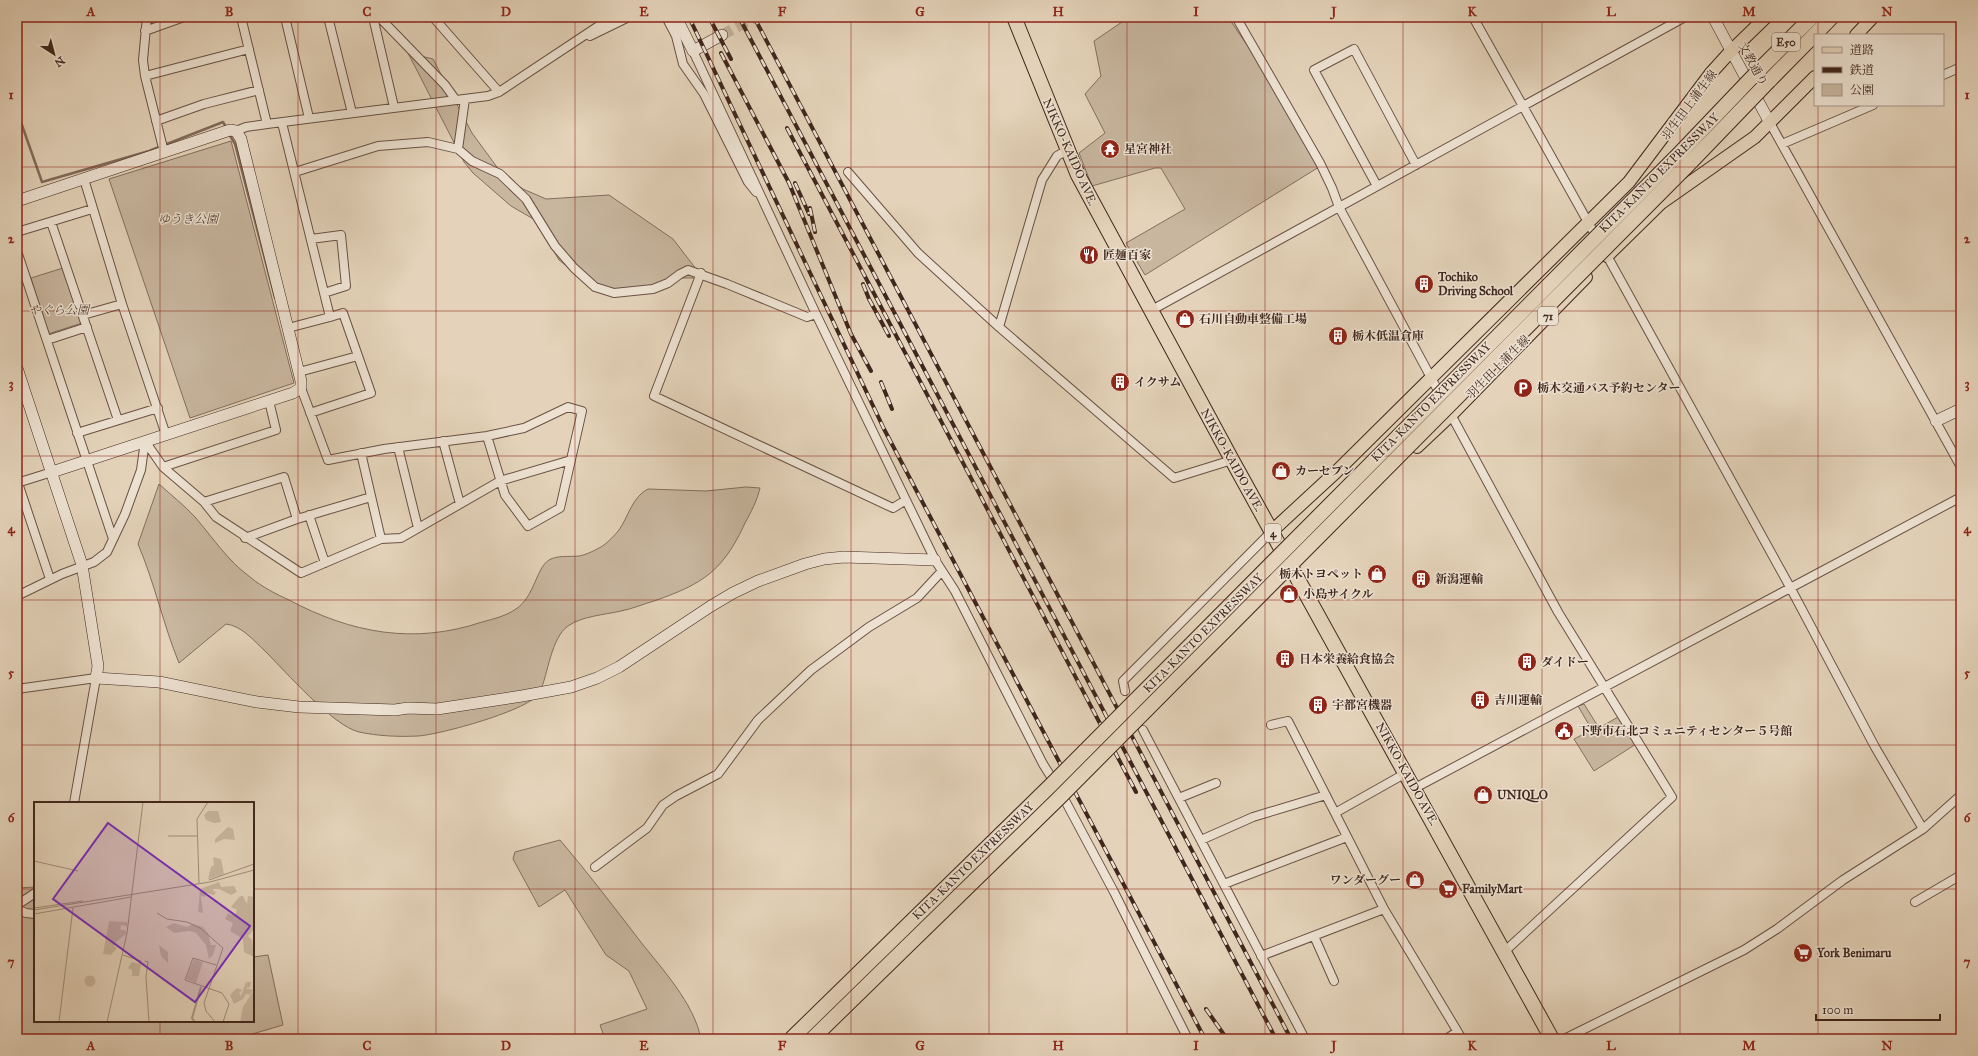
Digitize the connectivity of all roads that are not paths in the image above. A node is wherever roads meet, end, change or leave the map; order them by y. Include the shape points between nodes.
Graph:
1 (147, 17) edge
2 (184, 17) edge
3 (241, 17) edge
4 (284, 17) edge
5 (328, 17) edge
6 (373, 17) edge
7 (379, 17) edge
8 (433, 17) edge
9 (617, 17) edge
10 (629, 17) edge
11 (666, 17) edge
12 (676, 17) edge
13 (1014, 17) edge
14 (1236, 17) edge
15 (1473, 17) edge
16 (1685, 17) edge
17 (1713, 17) edge
18 (1766, 17) edge
19 (1812, 17) edge
20 (1832, 17) edge
21 (1873, 17) edge
22 (145, 31) junction
23 (1815, 34) edge
24 (1857, 34) edge
25 (722, 35) tunnel mouth
26 (1814, 35) edge
27 (581, 38) junction
28 (249, 49) junction
29 (693, 51) junction
30 (1731, 51) junction
31 (1961, 67) edge
32 (1944, 75) edge
33 (145, 76) junction
34 (1814, 78) edge
35 (259, 90) junction
36 (499, 92) junction
37 (455, 99) junction
38 (465, 99) junction
39 (1523, 106) junction
40 (1871, 106) edge
41 (394, 108) junction
42 (352, 113) junction
43 (310, 118) junction
44 (156, 121) junction
45 (282, 122) junction
46 (1770, 123) junction
47 (267, 124) junction
48 (236, 131) junction
49 (1782, 144) junction
50 (458, 149) junction
51 (1067, 150) junction
52 (164, 152) junction
53 (1416, 165) junction
54 (295, 172) junction
55 (848, 172) dead end
56 (84, 179) junction
57 (1377, 186) junction
58 (18, 199) edge
59 (764, 202) junction
60 (1338, 207) junction
61 (92, 209) junction
62 (51, 222) junction
63 (1588, 224) junction
64 (17, 232) edge
65 (311, 240) junction
66 (17, 251) edge
67 (1607, 256) junction
68 (700, 274) junction
69 (324, 293) junction
70 (122, 304) junction
71 (1150, 311) junction
72 (816, 314) junction
73 (83, 315) junction
74 (330, 317) junction
75 (87, 327) junction
76 (999, 327) junction
77 (288, 328) junction
78 (47, 340) junction
79 (358, 356) junction
80 (17, 368) edge
81 (299, 372) junction
82 (1430, 378) junction
83 (301, 388) junction
84 (269, 401) junction
85 (158, 408) junction
86 (1961, 409) edge
87 (310, 413) junction
88 (1451, 415) junction
89 (118, 420) junction
90 (1936, 421) junction
91 (77, 433) junction
92 (166, 434) junction
93 (487, 436) junction
94 (145, 441) junction
95 (443, 441) junction
96 (398, 447) junction
97 (361, 453) junction
98 (86, 460) junction
99 (571, 460) junction
100 (1232, 460) junction
101 (163, 467) junction
102 (1961, 467) edge
103 (52, 472) junction
104 (500, 481) junction
105 (17, 482) edge
106 (371, 497) junction
107 (1961, 497) edge
108 (906, 500) junction
109 (204, 502) junction
110 (460, 504) junction
111 (309, 515) junction
112 (298, 519) junction
113 (418, 528) junction
114 (1272, 531) junction
115 (245, 538) junction
116 (113, 539) junction
117 (381, 539) junction
118 (935, 560) junction
119 (325, 563) junction
120 (82, 565) junction
121 (1291, 566) junction
122 (942, 571) junction
123 (50, 579) junction
124 (1790, 587) junction
125 (17, 596) edge
126 (96, 678) junction
127 (1604, 687) junction
128 (17, 689) edge
129 (1125, 691) dead end
130 (1271, 725) dead end
131 (1143, 730) dead end
132 (1406, 772) junction
133 (1216, 783) dead end
134 (1414, 788) junction
135 (1326, 795) junction
136 (1961, 795) edge
137 (1179, 798) junction
138 (1063, 799) junction
139 (74, 802) edge
140 (1335, 813) junction
141 (1923, 829) junction
142 (1347, 836) junction
143 (1201, 840) junction
144 (595, 867) dead end
145 (1961, 875) edge
146 (1224, 884) junction
147 (34, 894) edge
148 (1915, 902) dead end
149 (17, 905) edge
150 (17, 909) edge
151 (1384, 910) junction
152 (34, 914) edge
153 (1314, 936) junction
154 (1504, 952) junction
155 (1261, 956) junction
156 (1334, 981) dead end
157 (1457, 1032) junction
158 (791, 1039) edge
159 (812, 1039) edge
160 (818, 1039) edge
161 (1188, 1039) edge
162 (1305, 1039) edge
163 (1446, 1039) edge
164 (1462, 1039) edge
165 (1552, 1039) edge
166 (1564, 1039) edge

1 - 22 street
2 - 22 street
3 - 28 street
4 - 43 street
5 - 42 street
6 - 41 street
7 - 37 street via 445,85
8 - 36 street
9 - 27 street
10 - 27 street via 592,36
11 - 59 street via 676,36 683,64 704,94 748,182
12 - 29 street
13 - 51 highway, NIKKO-KAIDO AVE. / 4
14 - 60 street via 1320,163
15 - 39 street
16 - 39 street
17 - 30 street, 文教通り
18 - 30 main road, 羽生田上蒲生線
19 - 158 highway, KITA-KANTO EXPRESSWAY / E50, bridge via 1073,763
20 - 23 highway, KITA-KANTO EXPRESSWAY / E50, bridge
21 - 24 main road
22 - 33 street
25 - 29 street
26 - 159 highway, KITA-KANTO EXPRESSWAY / E50, bridge via 1058,799
27 - 36 street
28 - 33 street
28 - 35 street
29 - 59 street
30 - 46 street, 文教通り
30 - 63 main road, 羽生田上蒲生線 via 1702,85 1641,167
31 - 32 street
33 - 44 street
34 - 46 main road, 羽生田上蒲生線 / 71
35 - 44 street via 204,104
35 - 47 street
36 - 38 street
37 - 38 street
37 - 41 street
38 - 50 street
39 - 53 street
39 - 63 street
40 - 49 street
41 - 42 street
42 - 43 street
43 - 45 street
44 - 52 street
45 - 47 street
45 - 54 street
46 - 49 street
46 - 67 main road, 羽生田上蒲生線 / 71 via 1743,147 1661,203
47 - 48 street
48 - 52 street via 230,130
48 - 77 street via 241,139
49 - 90 street
50 - 54 street via 428,142 378,146
50 - 68 street via 472,161 500,174 526,199 555,246 574,268 596,287 614,293 630,292 668,284 688,270
51 - 71 highway, NIKKO-KAIDO AVE. / 4
51 - 76 street via 1051,163 1042,180
52 - 56 street
53 - 57 street
53 - 57 street via 1354,49 1314,70
54 - 65 street
55 - 76 street via 918,253
56 - 58 street
56 - 61 street
57 - 60 street
59 - 72 street
60 - 71 street
60 - 82 street
61 - 62 street
61 - 70 street
62 - 64 street
62 - 73 street
63 - 67 street
63 - 82 main road, 羽生田上蒲生線
65 - 69 street
65 - 69 street via 341,236 346,286
66 - 78 street
67 - 88 main road, 羽生田上蒲生線 / 71
67 - 124 street
68 - 72 street via 807,317
68 - 108 street via 654,396 893,508
69 - 74 street
70 - 73 street
70 - 85 street
71 - 100 highway, NIKKO-KAIDO AVE. / 4
72 - 108 street
73 - 75 street
74 - 77 street
74 - 79 street via 343,313
75 - 78 street
75 - 89 street
76 - 100 street via 1174,478
77 - 81 street
78 - 91 street
79 - 81 street
79 - 87 street via 371,393
80 - 103 street
81 - 83 street
82 - 88 street
82 - 114 main road, 羽生田上蒲生線 via 1310,497
83 - 84 street
83 - 87 street
84 - 92 street
84 - 101 street via 276,430
85 - 89 street
85 - 92 street
86 - 90 street
87 - 97 street via 328,460
88 - 121 main road, 羽生田上蒲生線 / 71
88 - 127 street via 1558,612
89 - 91 street
90 - 102 street
91 - 98 street
92 - 94 street
93 - 95 street
93 - 99 street via 524,428 568,407 582,411
93 - 104 street
94 - 98 street
94 - 101 street
94 - 116 street via 141,470
95 - 96 street
95 - 110 street
96 - 97 street
96 - 113 street
97 - 106 street
98 - 103 street
98 - 116 street
99 - 104 street
99 - 104 street via 560,508 528,526 505,494
100 - 114 highway, NIKKO-KAIDO AVE. / 4
101 - 109 street
103 - 105 street
103 - 120 street
104 - 110 street
105 - 123 street
106 - 111 street
106 - 117 street
107 - 124 street
108 - 118 street
109 - 112 street via 284,477
109 - 115 street via 216,517
110 - 113 street
111 - 112 street
111 - 119 street
112 - 115 street
113 - 117 street via 401,538
114 - 121 highway, NIKKO-KAIDO AVE. / 4
114 - 129 street via 1123,681
115 - 119 street via 300,573
116 - 120 street via 107,552 94,562
117 - 119 street
118 - 122 street
118 - 126 street via 844,557 805,564 733,593 597,678 572,687 437,709 299,707 257,702 159,682
120 - 123 street
120 - 126 street via 98,666
121 - 132 highway, NIKKO-KAIDO AVE. / 4
122 - 138 street via 955,591
122 - 144 street via 917,598 869,627 811,670 758,720 718,774 676,796 663,806 648,828
123 - 125 street
124 - 127 street
124 - 141 street via 1875,747
126 - 128 street
126 - 139 street
127 - 134 street
127 - 154 street via 1672,797
130 - 135 street via 1288,721
131 - 137 street
132 - 134 highway, NIKKO-KAIDO AVE. / 4
132 - 140 street
133 - 137 street
134 - 154 highway, NIKKO-KAIDO AVE. / 4
135 - 140 street
135 - 143 street via 1253,817
136 - 141 street
137 - 143 street
138 - 160 street
138 - 161 street via 1114,892
140 - 142 street
141 - 166 street via 1843,880 1744,950
142 - 146 street
142 - 151 street
143 - 146 street
145 - 148 street
146 - 155 street
147 - 149 street
150 - 152 street
151 - 153 street
151 - 157 street
153 - 155 street
153 - 156 street
154 - 165 highway, NIKKO-KAIDO AVE. / 4
155 - 162 street
157 - 163 street
157 - 164 street

